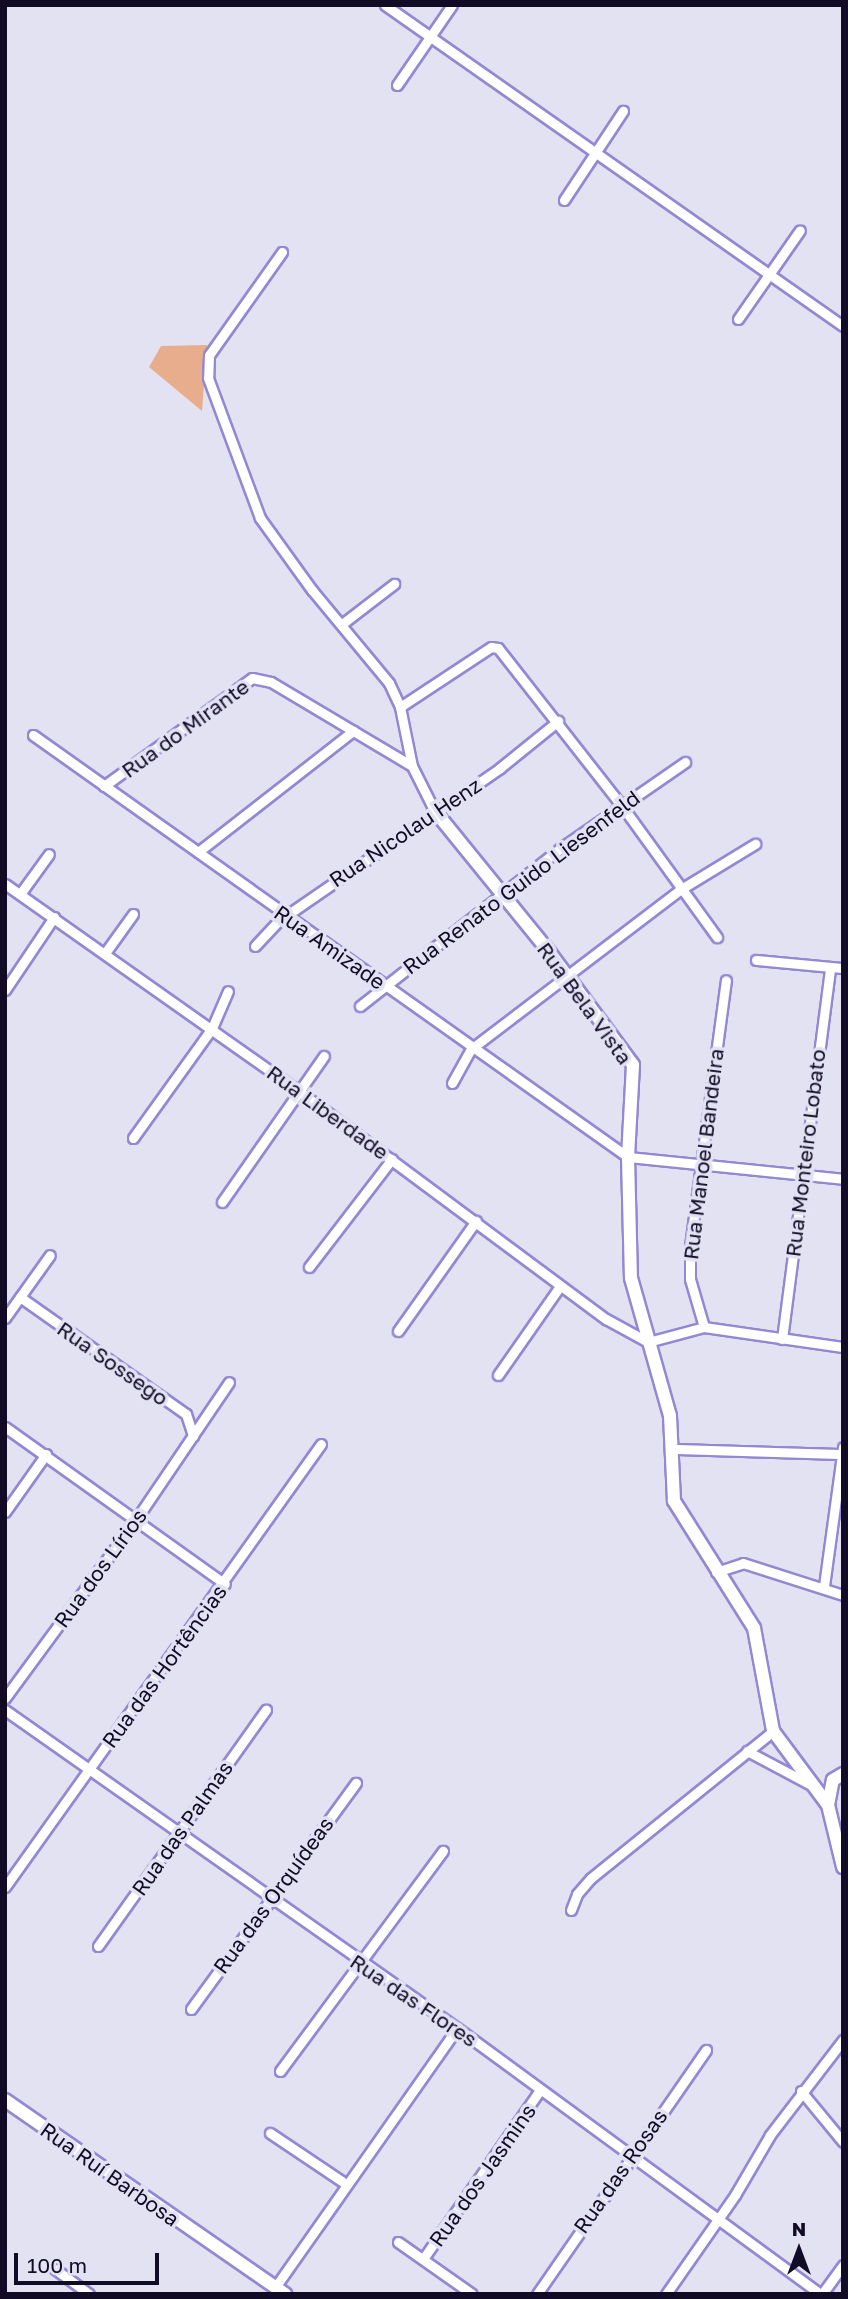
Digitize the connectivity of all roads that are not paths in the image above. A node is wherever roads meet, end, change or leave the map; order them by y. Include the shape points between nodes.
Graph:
1 (385, 5) edge
2 (452, 5) edge
3 (430, 37) junction
4 (397, 85) dead end
5 (623, 111) dead end
6 (596, 153) junction
7 (564, 200) dead end
8 (800, 230) dead end
9 (282, 252) dead end
10 (770, 275) junction
11 (738, 319) dead end
12 (843, 326) edge
13 (394, 584) dead end
14 (342, 624) junction
15 (400, 707) junction
16 (558, 722) junction
17 (353, 731) junction
18 (33, 735) dead end
19 (685, 762) dead end
20 (412, 766) junction
21 (104, 786) junction
22 (622, 806) junction
23 (434, 810) junction
24 (755, 844) dead end
25 (198, 852) junction
26 (49, 854) dead end
27 (5, 884) edge
28 (681, 889) junction
29 (20, 894) junction
30 (503, 894) junction
31 (133, 914) dead end
32 (285, 916) junction
33 (54, 917) junction
34 (718, 937) dead end
35 (256, 946) dead end
36 (105, 954) junction
37 (756, 960) dead end
38 (830, 967) junction
39 (843, 968) edge
40 (568, 977) junction
41 (726, 980) dead end
42 (382, 985) junction
43 (5, 990) edge
44 (229, 991) dead end
45 (360, 1006) dead end
46 (212, 1028) junction
47 (471, 1049) junction
48 (324, 1056) dead end
49 (452, 1083) dead end
50 (300, 1091) junction
51 (133, 1138) dead end
52 (628, 1157) junction
53 (392, 1159) junction
54 (698, 1164) junction
55 (802, 1174) junction
56 (843, 1179) edge
57 (222, 1202) dead end
58 (476, 1222) junction
59 (50, 1255) dead end
60 (309, 1268) dead end
61 (560, 1286) junction
62 (20, 1297) junction
63 (5, 1318) edge
64 (704, 1327) junction
65 (398, 1331) dead end
66 (782, 1339) junction
67 (648, 1342) junction
68 (843, 1347) edge
69 (498, 1375) dead end
70 (229, 1382) dead end
71 (5, 1427) edge
72 (193, 1436) junction
73 (321, 1444) dead end
74 (843, 1447) edge
75 (673, 1449) junction
76 (46, 1454) junction
77 (842, 1454) edge
78 (5, 1512) edge
79 (137, 1518) junction
80 (716, 1572) junction
81 (225, 1584) junction
82 (824, 1586) junction
83 (843, 1595) edge
84 (5, 1698) edge
85 (5, 1710) edge
86 (266, 1710) dead end
87 (773, 1731) junction
88 (747, 1751) junction
89 (88, 1770) junction
90 (843, 1774) edge
91 (356, 1783) dead end
92 (817, 1787) junction
93 (828, 1805) junction
94 (177, 1833) junction
95 (443, 1851) dead end
96 (843, 1867) edge
97 (5, 1887) edge
98 (268, 1898) junction
99 (571, 1910) dead end
100 (98, 1946) dead end
101 (360, 1964) junction
102 (191, 2008) dead end
103 (457, 2028) junction
104 (843, 2040) edge
105 (706, 2050) dead end
106 (280, 2071) dead end
107 (540, 2091) junction
108 (801, 2091) junction
109 (5, 2100) edge
110 (270, 2133) dead end
111 (843, 2142) edge
112 (630, 2155) junction
113 (346, 2184) junction
114 (717, 2221) junction
115 (398, 2242) dead end
116 (423, 2259) junction
117 (843, 2265) edge
118 (55, 2269) dead end
119 (280, 2290) edge
120 (89, 2294) edge
121 (472, 2294) edge
122 (537, 2294) edge
123 (666, 2294) edge
124 (821, 2294) edge

1 - 3 street
2 - 3 street
3 - 4 street
3 - 6 street
5 - 6 street
6 - 7 street
6 - 10 street
8 - 10 street
9 - 14 street, Rua Bela Vista via 209,355 208,378 260,518
10 - 11 street
10 - 12 street
13 - 14 street
14 - 15 street, Rua Bela Vista via 389,683
15 - 16 street via 491,647 504,653
15 - 20 street, Rua Bela Vista
16 - 22 street
16 - 23 street, Rua Nicolau Henz via 500,768
17 - 20 street, Rua do Mirante
17 - 21 street, Rua do Mirante via 271,682 252,678
17 - 25 street
18 - 21 street, Rua Amizade
19 - 22 street, Rua Renato Guido Liesenfeld
20 - 23 street, Rua Bela Vista
21 - 25 street, Rua Amizade
22 - 28 street
22 - 30 street, Rua Renato Guido Liesenfeld
23 - 30 street, Rua Bela Vista
23 - 32 street, Rua Nicolau Henz
24 - 28 street
25 - 32 street, Rua Amizade
26 - 29 street
27 - 29 street, Rua Liberdade
28 - 34 street
28 - 40 street
29 - 33 street, Rua Liberdade
30 - 40 street, Rua Bela Vista
30 - 42 street, Rua Renato Guido Liesenfeld
31 - 36 street
32 - 35 street, Rua Nicolau Henz
32 - 42 street, Rua Amizade
33 - 36 street, Rua Liberdade
33 - 43 street
36 - 46 street, Rua Liberdade
37 - 38 street
38 - 39 street
38 - 55 street, Rua Monteiro Lobato
40 - 47 street
40 - 52 street, Rua Bela Vista via 633,1065
41 - 54 street, Rua Manoel Bandeira
42 - 45 street, Rua Renato Guido Liesenfeld
42 - 47 street, Rua Amizade
44 - 46 street
46 - 50 street, Rua Liberdade
46 - 51 street
47 - 49 street
47 - 52 street, Rua Amizade
48 - 50 street
50 - 53 street, Rua Liberdade
50 - 57 street
52 - 54 street
52 - 67 street, Rua Bela Vista via 631,1278
53 - 58 street, Rua Liberdade
53 - 60 street
54 - 55 street
54 - 64 street, Rua Manoel Bandeira via 690,1271
55 - 56 street
55 - 66 street, Rua Monteiro Lobato
58 - 61 street, Rua Liberdade
58 - 65 street
59 - 62 street
61 - 67 street, Rua Liberdade
61 - 69 street
62 - 63 street
62 - 72 street, Rua Sossego via 187,1414
64 - 66 street
64 - 67 street
66 - 68 street
67 - 75 street, Rua Bela Vista via 670,1416
70 - 72 street, Rua dos Lírios
71 - 76 street
72 - 79 street, Rua dos Lírios
73 - 81 street, Rua das Hortências
74 - 77 street
75 - 77 street
75 - 80 street, Rua Bela Vista via 674,1501
76 - 78 street
76 - 79 street
77 - 82 street
79 - 81 street
79 - 84 street, Rua dos Lírios
80 - 82 street via 743,1563
80 - 87 street, Rua Bela Vista via 754,1628
81 - 89 street, Rua das Hortências
82 - 83 street
85 - 89 street, Rua das Flores
86 - 94 street, Rua das Palmas
87 - 88 street
87 - 92 street, Rua Bela Vista
88 - 92 street
88 - 99 street via 591,1878
89 - 94 street, Rua das Flores
89 - 97 street, Rua das Hortências
90 - 93 street via 833,1780
91 - 98 street, Rua das Orquídeas
92 - 93 street, Rua Bela Vista
93 - 96 street, Rua Bela Vista
94 - 98 street, Rua das Flores
94 - 100 street, Rua das Palmas
95 - 101 street
98 - 101 street, Rua das Flores
98 - 102 street, Rua das Orquídeas
101 - 103 street, Rua das Flores
101 - 106 street
103 - 107 street, Rua das Flores
103 - 113 street
104 - 108 street
105 - 112 street, Rua das Rosas
107 - 112 street, Rua das Flores
107 - 116 street, Rua dos Jasmins
108 - 111 street
108 - 114 street
109 - 119 street, Rua Ruí Barbosa
110 - 113 street
112 - 114 street, Rua das Flores
112 - 122 street, Rua das Rosas
113 - 119 street
114 - 123 street
114 - 124 street, Rua das Flores
115 - 116 street
116 - 121 street
117 - 124 street
118 - 120 street

